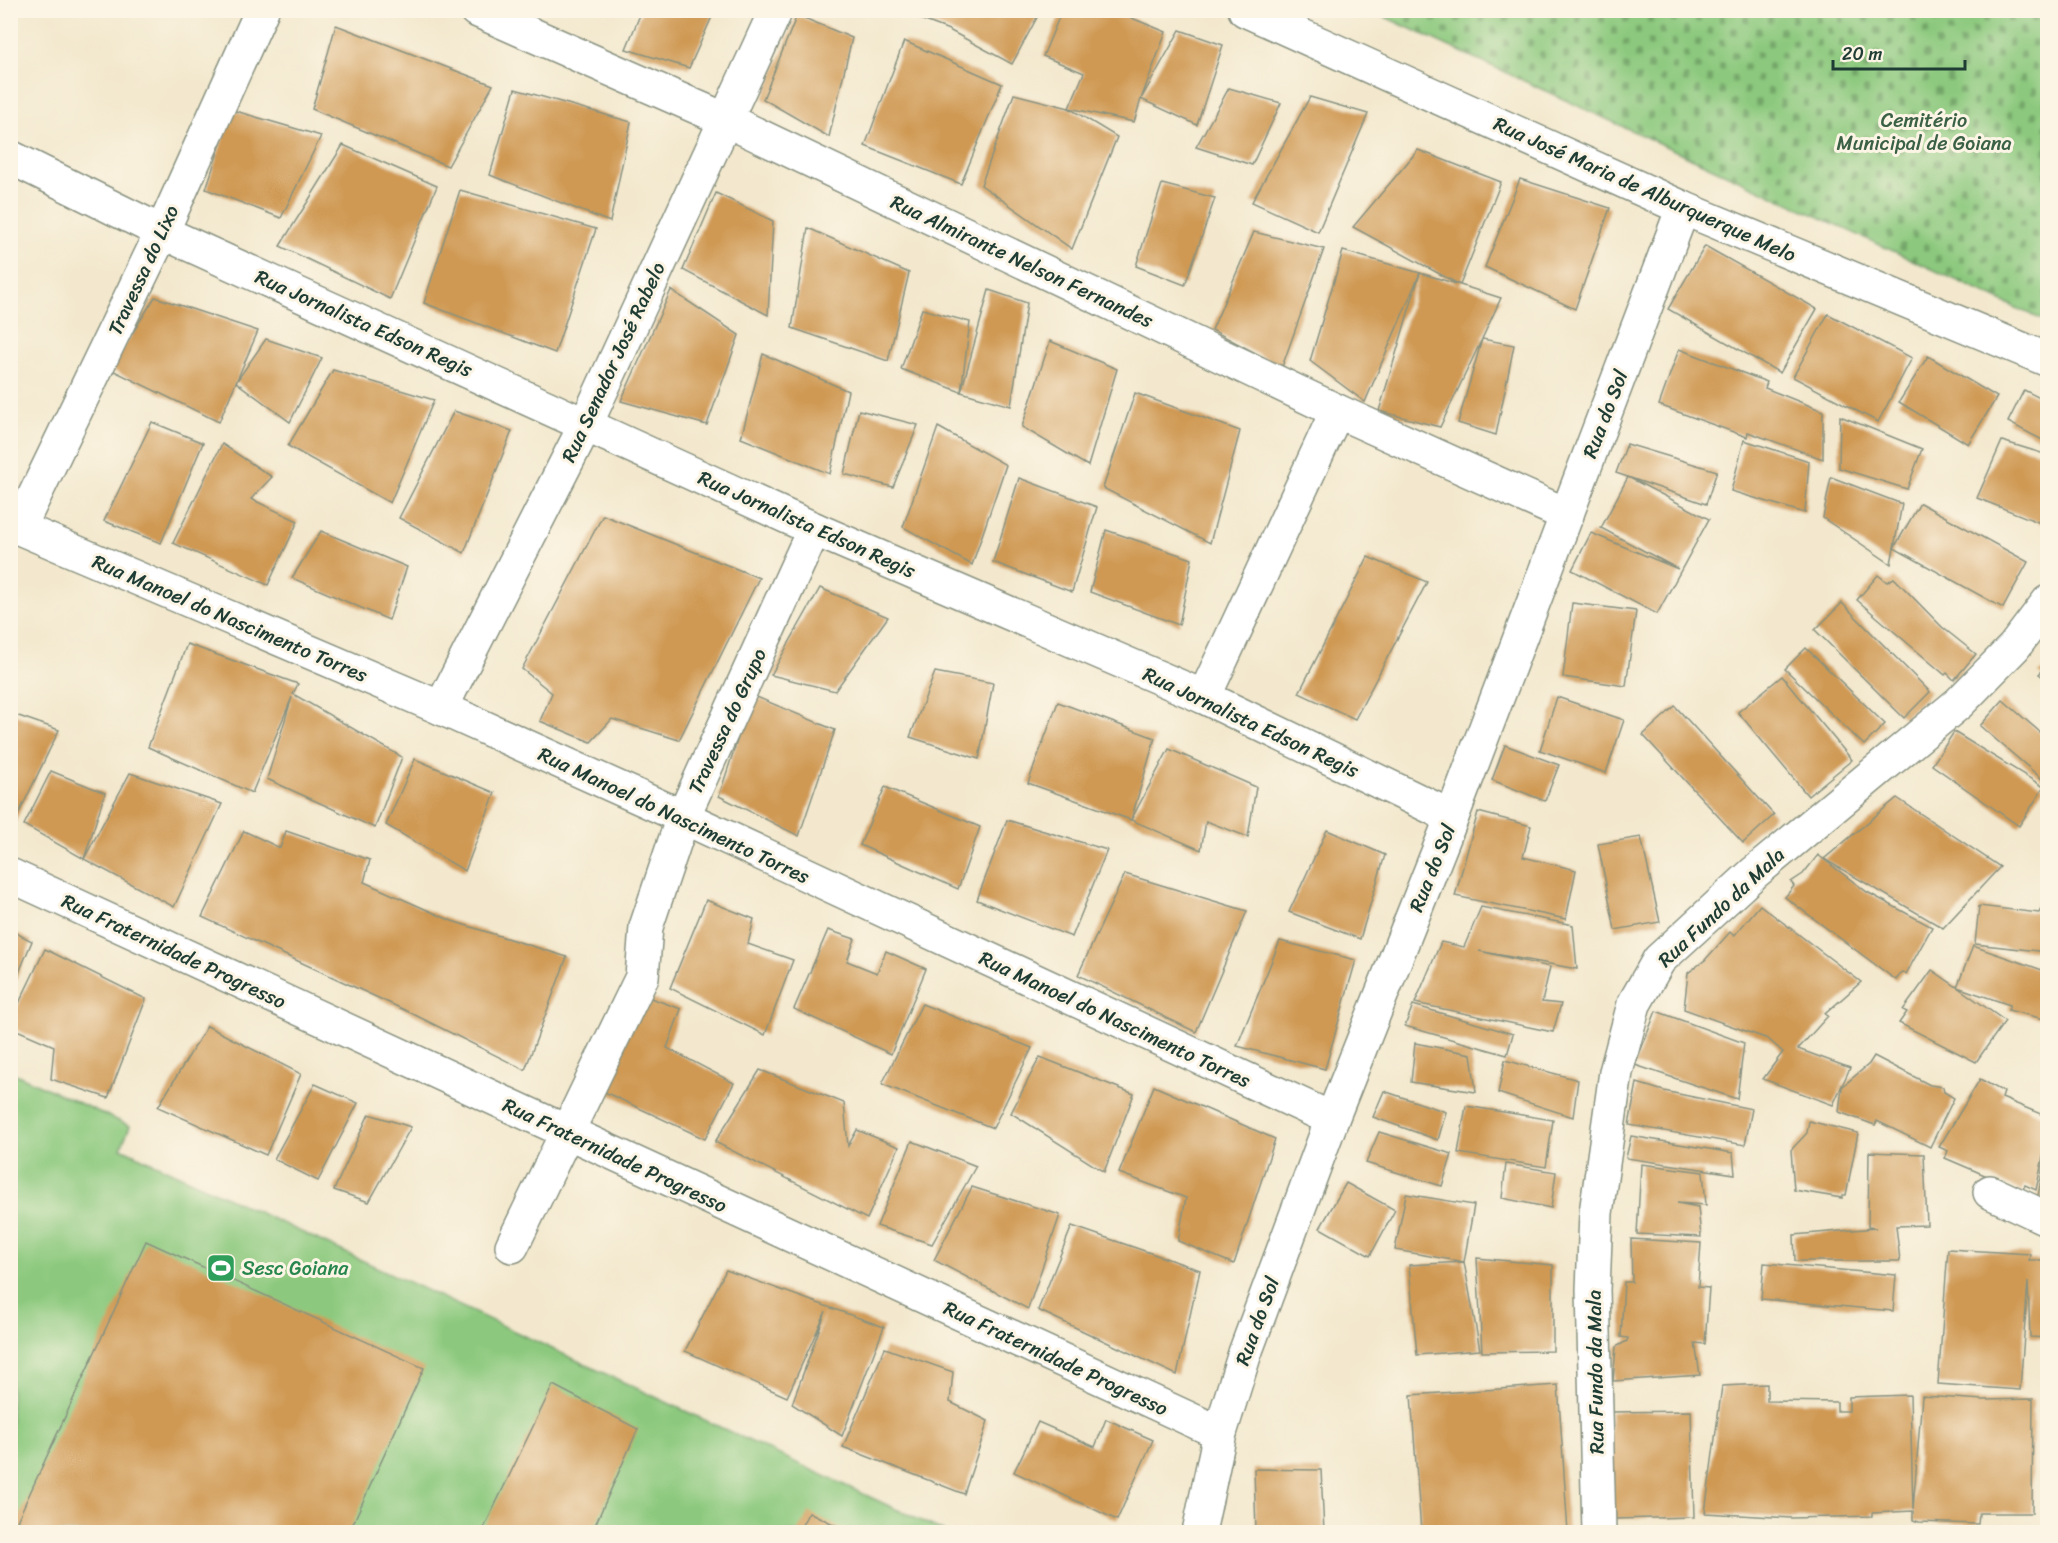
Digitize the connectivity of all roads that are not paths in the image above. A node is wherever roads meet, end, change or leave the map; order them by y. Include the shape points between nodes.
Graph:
1 (262, 10) edge
2 (476, 10) edge
3 (776, 10) edge
4 (1245, 10) edge
5 (724, 119) junction
6 (10, 157) edge
7 (1683, 208) junction
8 (162, 232) junction
9 (2048, 360) edge
10 (1337, 411) junction
11 (586, 424) junction
12 (1567, 515) junction
13 (15, 526) edge
14 (814, 529) junction
15 (2048, 602) edge
16 (1204, 696) junction
17 (441, 708) junction
18 (683, 818) junction
19 (1452, 818) junction
20 (10, 875) edge
21 (1332, 1119) junction
22 (566, 1134) junction
23 (1990, 1192) dead end
24 (2048, 1219) edge
25 (512, 1246) dead end
26 (1220, 1433) junction
27 (1199, 1533) edge
28 (1599, 1533) edge

1 - 8 street, Travessa do Lixo
2 - 5 street, Rua Almirante Nelson Fernandes
3 - 5 street, Rua Senador José Rabelo
4 - 7 street, Rua José Maria de Alburquerque Melo
5 - 10 street, Rua Almirante Nelson Fernandes
5 - 11 street, Rua Senador José Rabelo
6 - 8 street, Rua Jornalista Edson Regis
7 - 9 street, Rua José Maria de Alburquerque Melo
7 - 12 street, Rua do Sol
8 - 11 street, Rua Jornalista Edson Regis
8 - 13 street, Travessa do Lixo
10 - 12 street, Rua Almirante Nelson Fernandes
10 - 16 street
11 - 14 street, Rua Jornalista Edson Regis
11 - 17 street, Rua Senador José Rabelo
12 - 19 street, Rua do Sol
13 - 17 street, Rua Manoel do Nascimento Torres
14 - 16 street, Rua Jornalista Edson Regis
14 - 18 street, Travessa do Grupo
15 - 28 street, Rua Fundo da Mala via 2014,647 1959,703 1754,873 1659,960 1634,1004 1616,1072 1596,1213 1593,1290
16 - 19 street, Rua Jornalista Edson Regis
17 - 18 street, Rua Manoel do Nascimento Torres
18 - 21 street, Rua Manoel do Nascimento Torres
18 - 22 street, Travessa do Grupo via 646,927 642,977
19 - 21 street, Rua do Sol
20 - 22 street, Rua Fraternidade Progresso
21 - 26 street, Rua do Sol via 1245,1353
22 - 25 street, Travessa do Grupo
22 - 26 street, Rua Fraternidade Progresso
23 - 24 street
26 - 27 street, Rua do Sol

